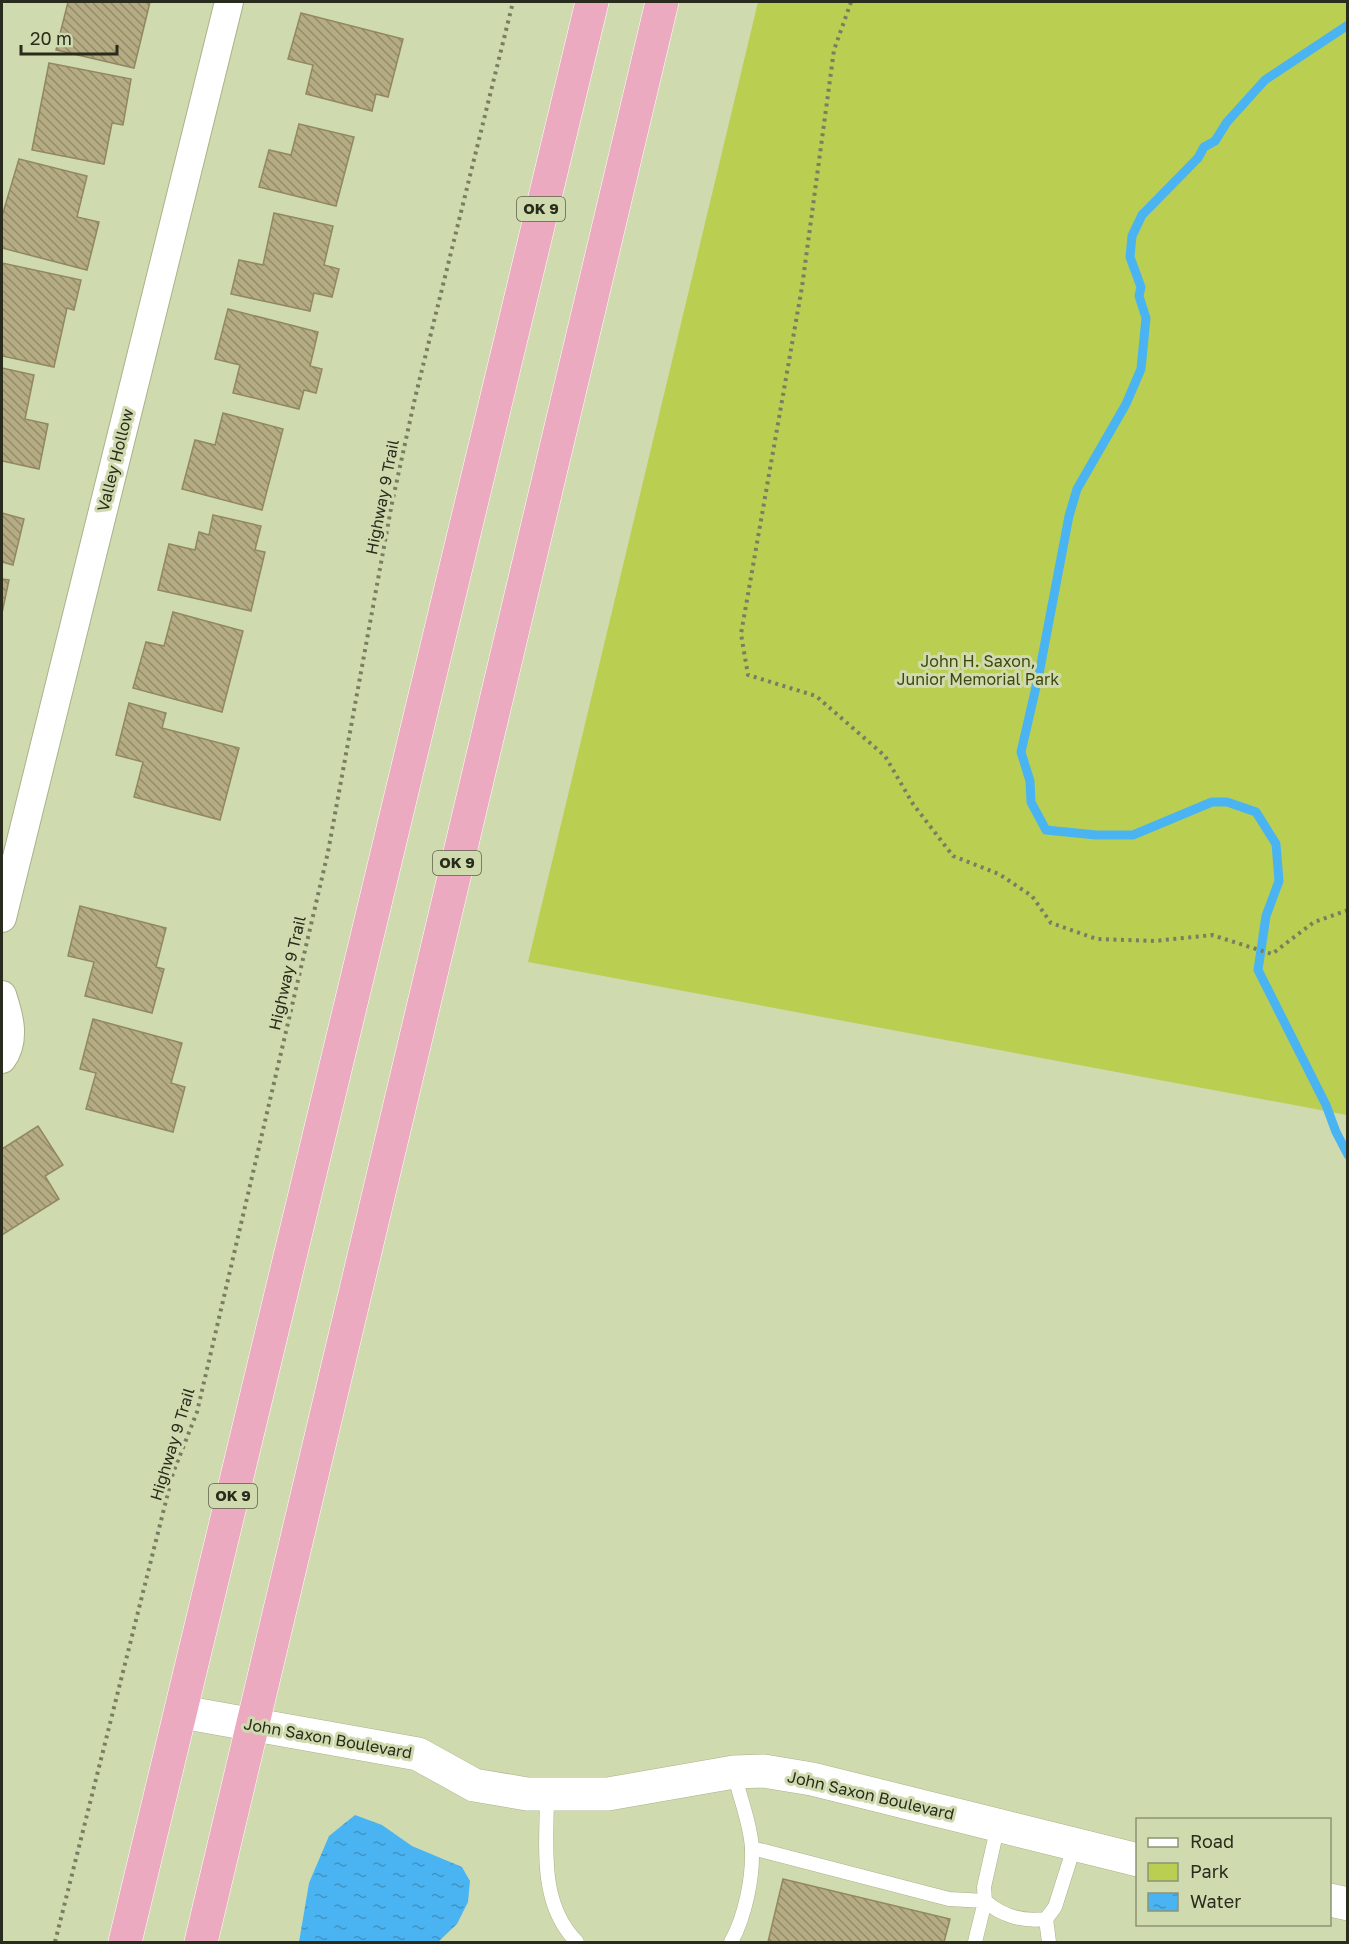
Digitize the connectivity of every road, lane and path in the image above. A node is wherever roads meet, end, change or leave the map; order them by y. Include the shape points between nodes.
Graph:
1 (229, 2) edge
2 (513, 2) edge
3 (592, 2) edge
4 (662, 2) edge
5 (851, 2) edge
6 (1347, 910) edge
7 (2, 918) edge
8 (2, 995) edge
9 (2, 1059) edge
10 (182, 1712) junction
11 (252, 1724) junction
12 (734, 1772) junction
13 (547, 1794) junction
14 (998, 1825) junction
15 (1075, 1844) junction
16 (752, 1848) junction
17 (1136, 1860) edge
18 (1331, 1900) edge
19 (986, 1901) junction
20 (1347, 1904) edge
21 (1046, 1919) junction
22 (55, 1942) edge
23 (126, 1942) edge
24 (201, 1942) edge
25 (577, 1942) edge
26 (730, 1942) edge
27 (975, 1942) edge
28 (1049, 1942) edge

1 - 7 street, Valley Hollow
2 - 22 path, Highway 9 Trail via 415,398 330,841 199,1402 173,1473
3 - 10 highway, OK 9
4 - 11 highway, OK 9
5 - 6 path via 834,50 802,287 741,634 748,675 816,696 885,756 913,804 953,856 999,874 1032,896 1051,923 1097,939 1155,941 1212,935 1272,954 1314,922
8 - 9 street via 10,1024 10,1042
10 - 11 street, John Saxon Boulevard
10 - 23 highway, OK 9
11 - 13 street, John Saxon Boulevard via 418,1754 474,1785
11 - 24 highway, OK 9
12 - 13 street, John Saxon Boulevard via 608,1794
12 - 14 street, John Saxon Boulevard via 764,1771 812,1779
12 - 16 lane
13 - 25 lane via 547,1882 562,1928
14 - 15 street, John Saxon Boulevard
14 - 19 lane via 984,1887
15 - 17 street, John Saxon Boulevard
15 - 21 lane via 1055,1907
16 - 19 lane via 949,1899
16 - 26 lane via 747,1892 738,1929
18 - 20 street
19 - 21 lane via 997,1912 1032,1921
19 - 27 lane
21 - 28 lane

